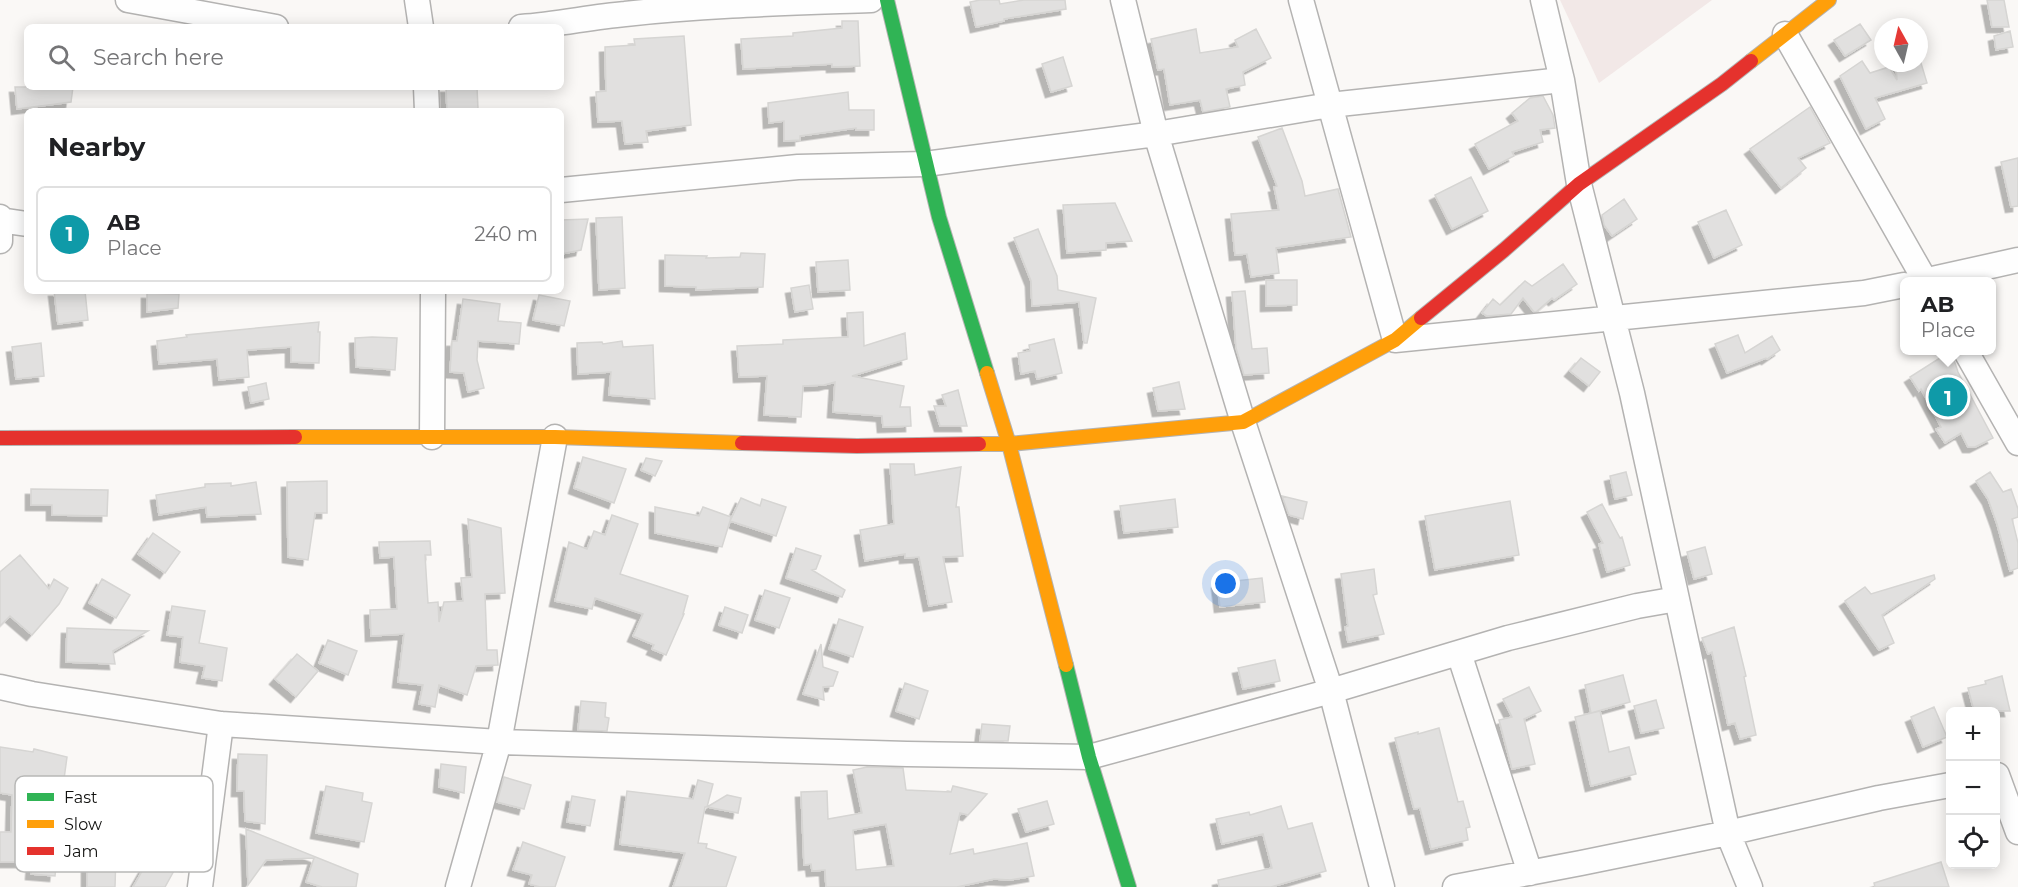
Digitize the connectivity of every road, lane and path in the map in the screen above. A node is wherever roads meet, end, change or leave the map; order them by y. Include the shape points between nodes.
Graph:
1 (128, 0) edge
2 (417, 0) edge
3 (871, 0) edge
4 (887, 0) edge
5 (1123, 0) edge
6 (1301, 0) edge
7 (1543, 0) edge
8 (1829, 0) edge
9 (260, 24) edge
10 (421, 24) edge
11 (558, 24) edge
12 (1785, 34) junction
13 (1562, 80) junction
14 (426, 90) edge
15 (1330, 105) junction
16 (427, 108) edge
17 (1156, 134) junction
18 (925, 164) junction
19 (1579, 184) junction
20 (564, 190) edge
21 (0, 219) edge
22 (24, 223) edge
23 (0, 242) edge
24 (2018, 260) edge
25 (1916, 277) edge
26 (1942, 277) edge
27 (1900, 286) edge
28 (433, 294) edge
29 (1613, 318) junction
30 (1395, 340) junction
31 (1967, 355) edge
32 (1243, 422) junction
33 (432, 437) junction
34 (555, 437) junction
35 (0, 438) edge
36 (2018, 443) edge
37 (1009, 444) junction
38 (1677, 598) junction
39 (1459, 653) junction
40 (0, 687) edge
41 (1331, 691) junction
42 (221, 724) junction
43 (499, 742) junction
44 (1089, 757) junction
45 (2004, 773) edge
46 (213, 786) edge
47 (1946, 786) edge
48 (2018, 789) edge
49 (2018, 832) edge
50 (1728, 833) junction
51 (202, 872) edge
52 (1530, 873) junction
53 (200, 887) edge
54 (458, 887) edge
55 (1129, 887) edge
56 (1382, 887) edge
57 (1455, 887) edge
58 (1750, 887) edge

1 - 9 street
2 - 10 street
3 - 11 street via 736,5
4 - 18 street
5 - 17 street
6 - 15 street
7 - 13 street
8 - 12 street
12 - 19 street via 1722,84
12 - 25 street
13 - 15 street
13 - 19 street
14 - 16 street
15 - 17 street
15 - 30 street
17 - 18 street
17 - 32 street
18 - 20 street via 798,166
18 - 37 street
19 - 29 street
19 - 30 street
21 - 22 street
21 - 23 street
24 - 26 street
27 - 29 street via 1864,293
28 - 33 street
29 - 30 street
29 - 38 street
30 - 32 street
31 - 36 street
32 - 37 street
32 - 41 street
33 - 34 street
33 - 35 street
34 - 37 street via 856,446
34 - 43 street
37 - 44 street
38 - 39 street
38 - 50 street
39 - 41 street
39 - 52 street
40 - 42 street
41 - 44 street
41 - 56 street
42 - 43 street
42 - 46 street
43 - 44 street
43 - 54 street
44 - 55 street
45 - 48 street
45 - 49 street
47 - 50 street
50 - 52 street
50 - 58 street
51 - 53 street
52 - 57 street

